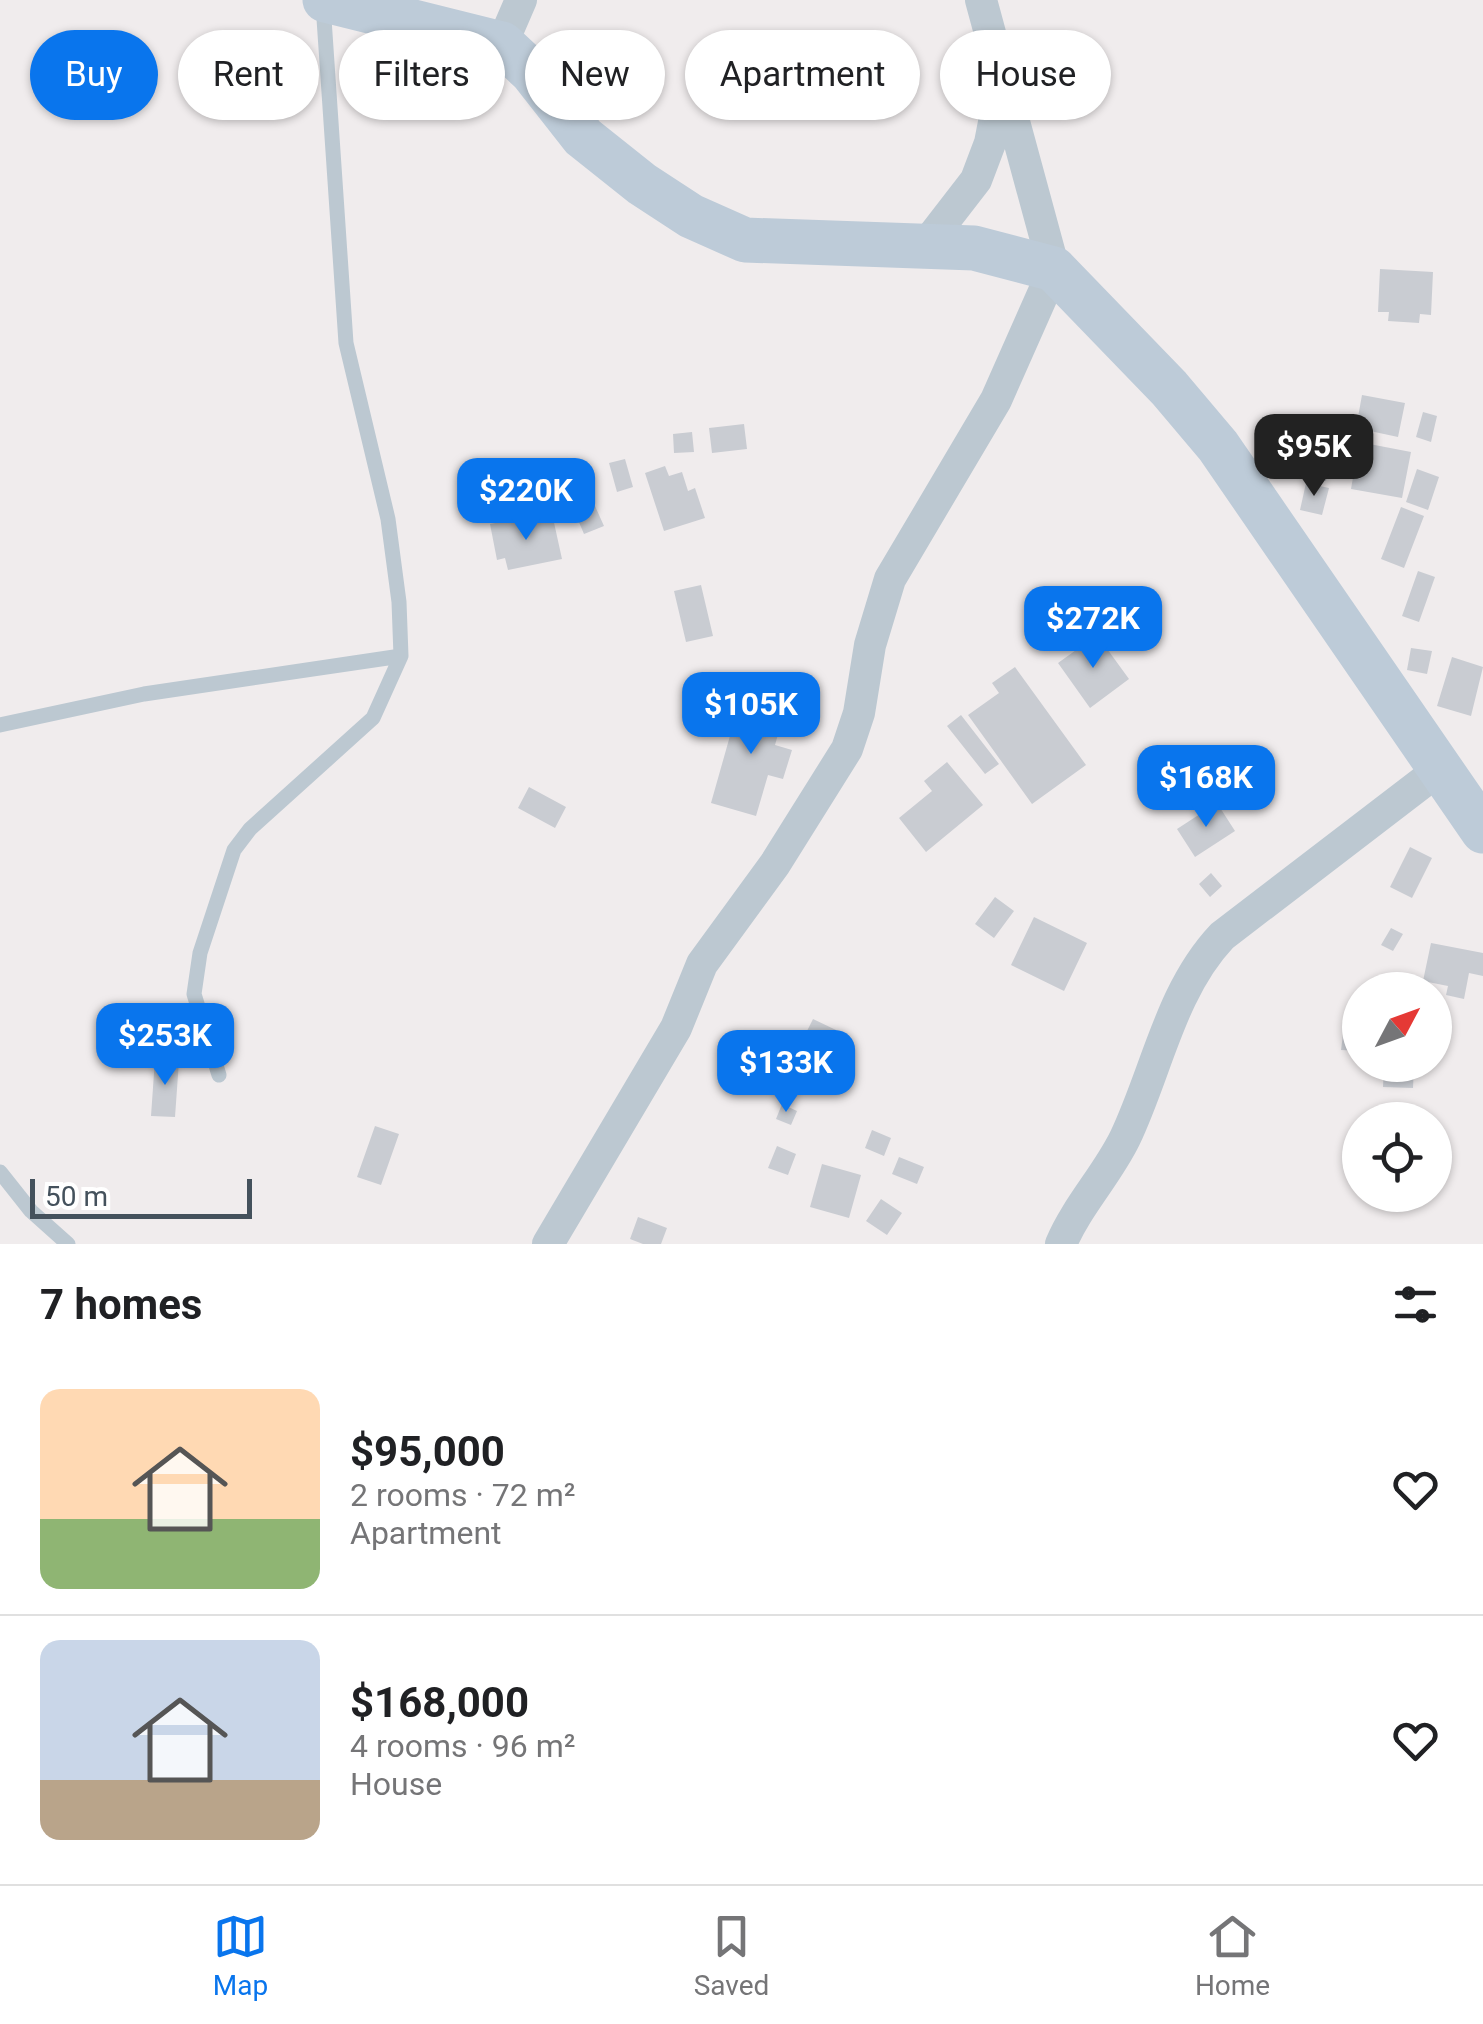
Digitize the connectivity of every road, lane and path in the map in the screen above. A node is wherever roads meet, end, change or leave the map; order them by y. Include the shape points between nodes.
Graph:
1 (324, 0) edge
2 (520, 0) edge
3 (981, 0) edge
4 (445, 30) edge
5 (989, 30) edge
6 (505, 37) edge
7 (505, 47) edge
8 (994, 120) edge
9 (1014, 120) edge
10 (926, 246) junction
11 (1054, 269) junction
12 (401, 656) junction
13 (0, 726) edge
14 (1440, 769) junction
15 (1483, 831) edge
16 (219, 1075) dead end
17 (0, 1172) edge
18 (68, 1244) edge
19 (548, 1244) edge
20 (1061, 1244) edge

1 - 4 street
1 - 12 lane via 346,343 388,519
2 - 6 street
3 - 5 street
7 - 10 street via 584,137 691,216 746,240
8 - 10 street via 976,180
9 - 11 street
10 - 11 street via 974,248
11 - 14 street via 1218,446
11 - 19 street via 996,400 890,579 847,749 702,964 676,1028
12 - 13 lane via 144,694
12 - 16 lane via 373,718 234,850 200,953 194,994
14 - 15 street
14 - 20 street via 1207,952 1189,979 1126,1136
17 - 18 lane

